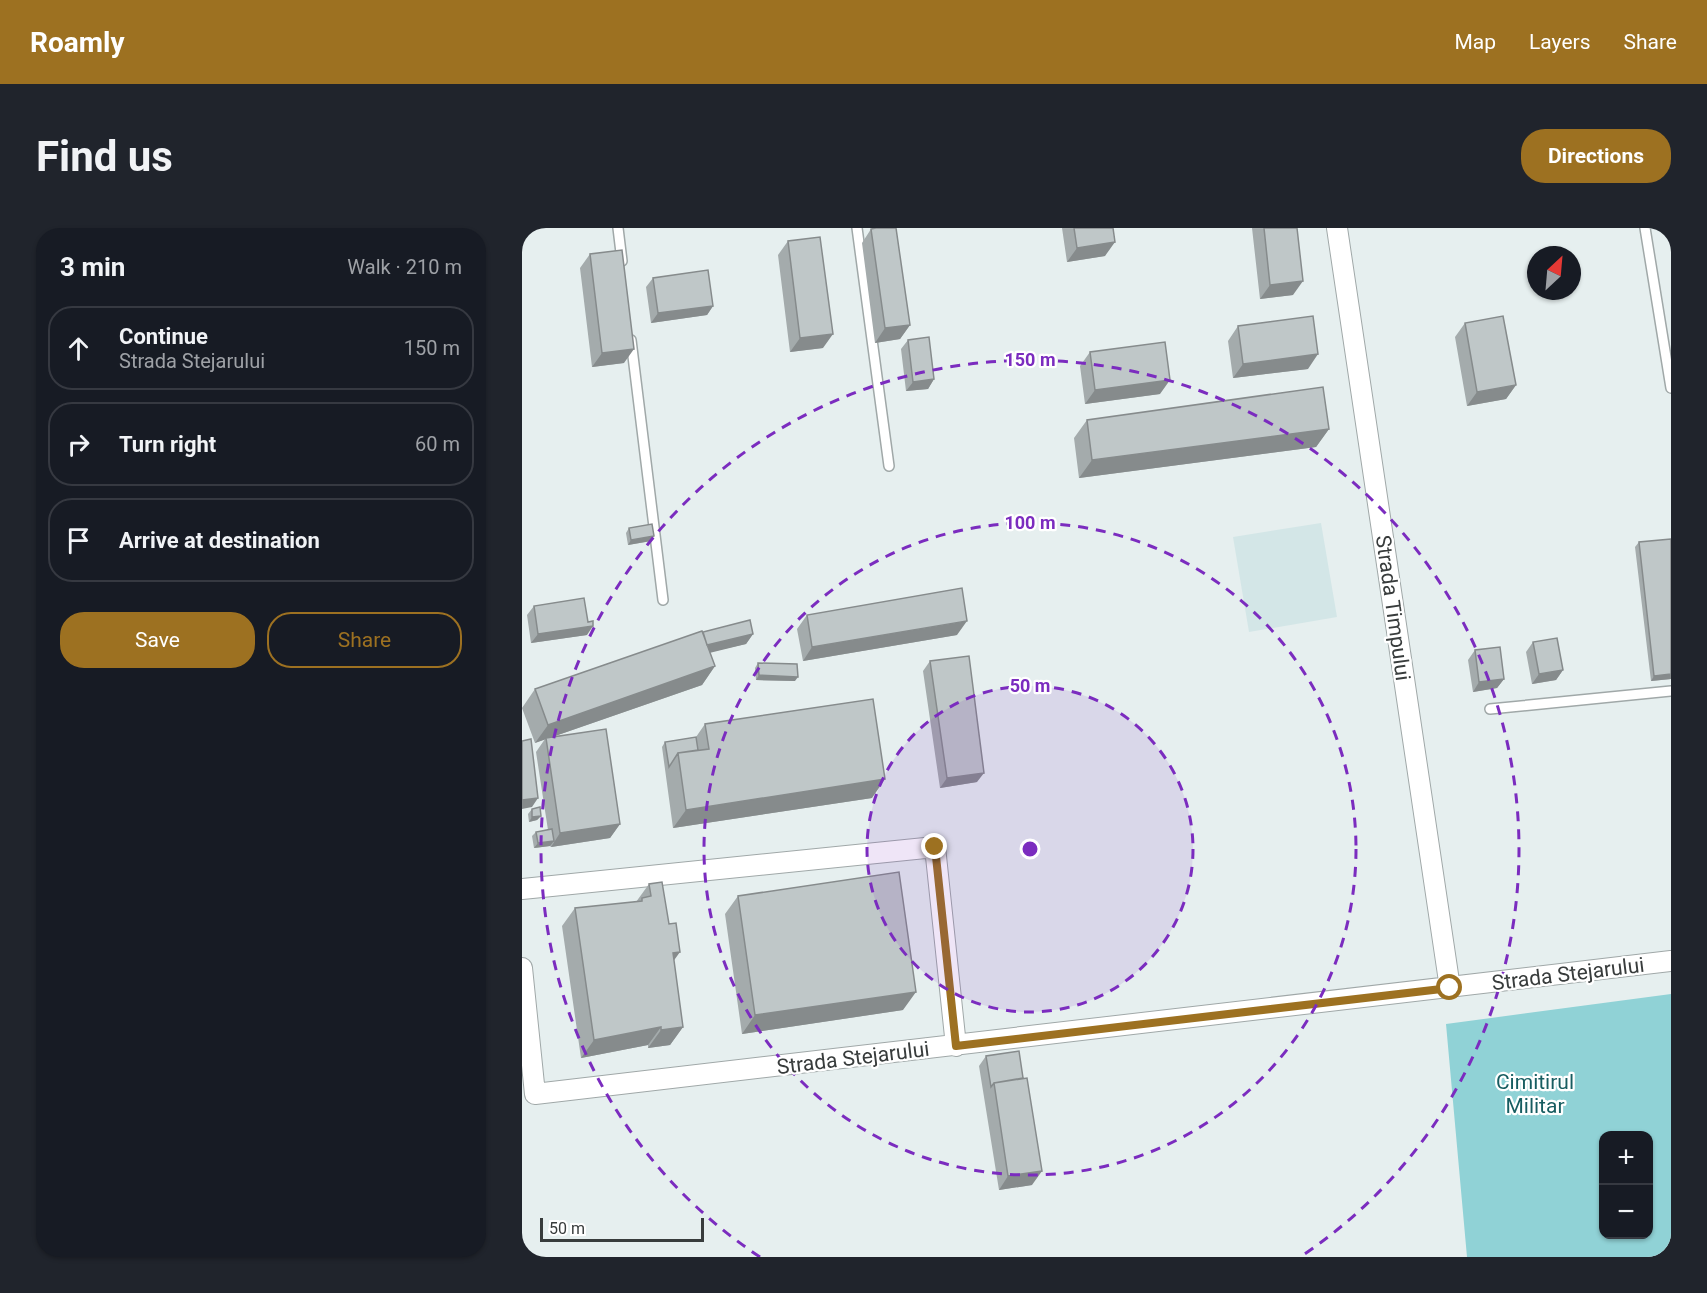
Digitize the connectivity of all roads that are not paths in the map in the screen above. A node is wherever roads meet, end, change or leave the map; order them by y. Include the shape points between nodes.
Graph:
1 (618, 228) edge
2 (857, 228) edge
3 (1337, 228) edge
4 (1645, 228) edge
5 (623, 274) edge
6 (630, 333) edge
7 (1667, 341) edge
8 (1671, 388) edge
9 (890, 466) dead end
10 (663, 600) dead end
11 (1671, 691) edge
12 (1490, 709) dead end
13 (522, 889) edge
14 (1671, 961) edge
15 (522, 968) edge
16 (1450, 988) junction
17 (956, 1046) junction

1 - 5 lane
2 - 9 lane
3 - 16 street, Strada Timpului
4 - 7 lane
6 - 10 lane
7 - 8 lane
11 - 12 lane
13 - 17 street via 935,847
14 - 16 street, Strada Stejarului
15 - 17 street, Strada Stejarului via 535,1094
16 - 17 street, Strada Stejarului

